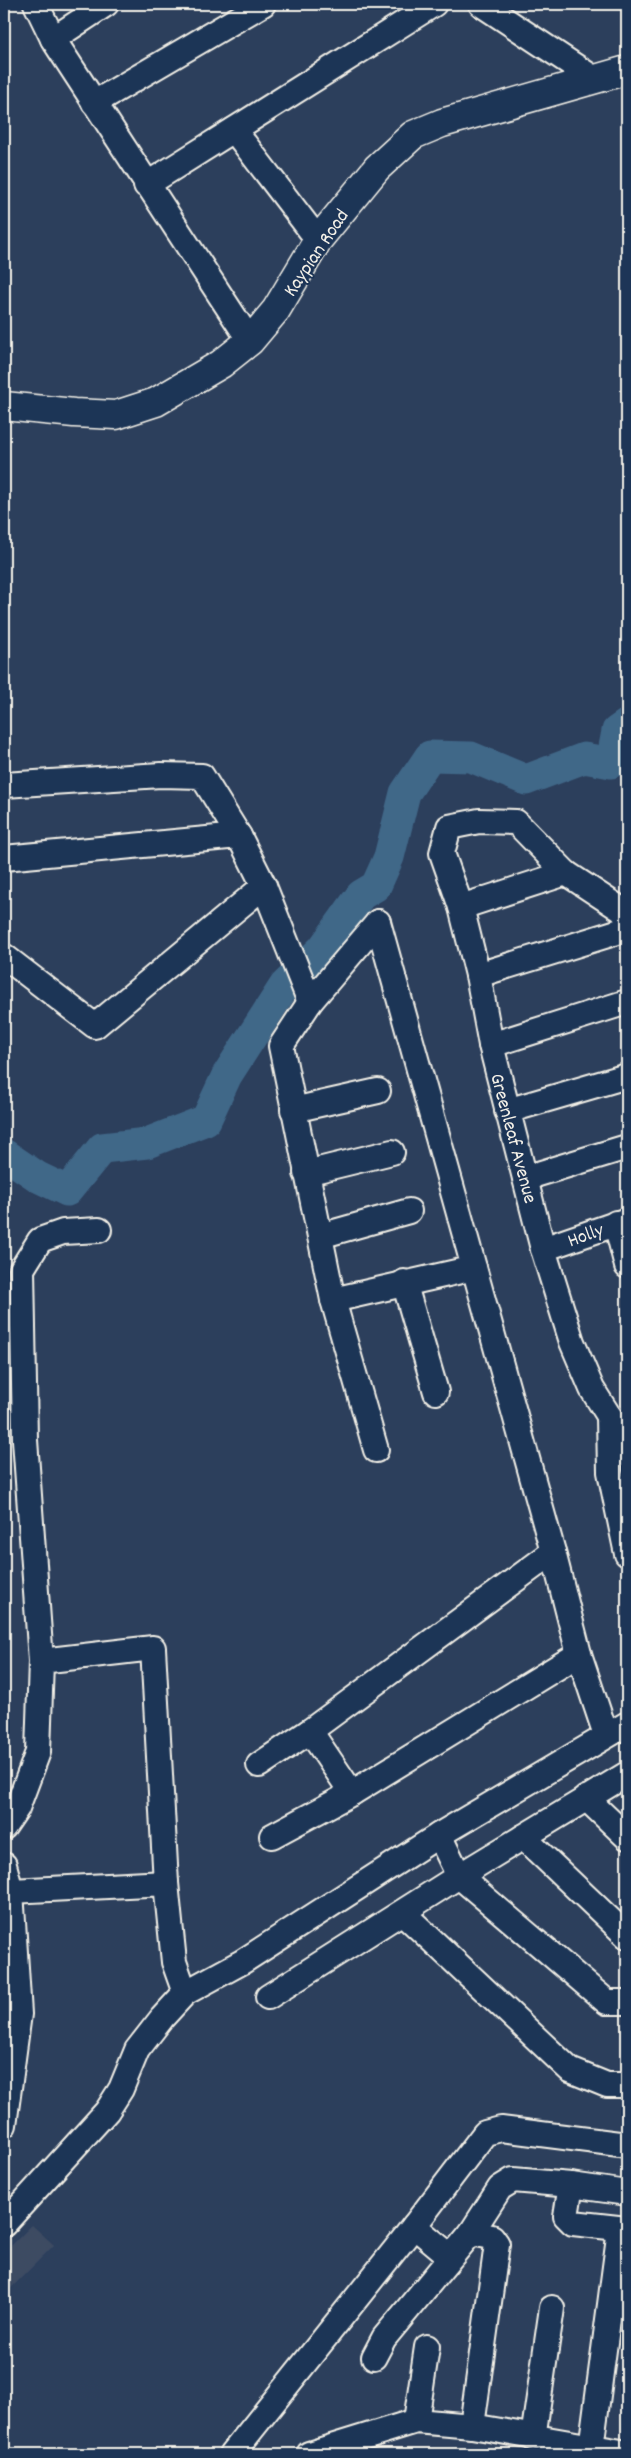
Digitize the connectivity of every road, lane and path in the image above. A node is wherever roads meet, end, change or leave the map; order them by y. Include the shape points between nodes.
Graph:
1 (36, 4) edge
2 (106, 4) edge
3 (263, 4) edge
4 (434, 4) edge
5 (481, 4) edge
6 (53, 39) junction
7 (627, 70) edge
8 (596, 80) junction
9 (94, 103) junction
10 (234, 130) junction
11 (146, 185) junction
12 (318, 240) junction
13 (250, 341) junction
14 (4, 406) edge
15 (4, 784) edge
16 (239, 836) junction
17 (4, 858) edge
18 (566, 872) junction
19 (264, 886) junction
20 (460, 907) junction
21 (627, 917) edge
22 (627, 929) edge
23 (4, 956) edge
24 (478, 974) junction
25 (307, 996) junction
26 (627, 1002) edge
27 (490, 1045) junction
28 (627, 1076) edge
29 (378, 1091) dead end
30 (293, 1110) junction
31 (507, 1111) junction
32 (627, 1147) edge
33 (392, 1152) dead end
34 (306, 1173) junction
35 (525, 1178) junction
36 (408, 1211) dead end
37 (622, 1221) edge
38 (99, 1230) dead end
39 (320, 1236) junction
40 (543, 1249) junction
41 (627, 1266) edge
42 (474, 1268) junction
43 (22, 1269) junction
44 (404, 1282) junction
45 (4, 1293) edge
46 (333, 1300) junction
47 (436, 1392) dead end
48 (609, 1416) junction
49 (627, 1435) edge
50 (376, 1450) dead end
51 (553, 1552) junction
52 (627, 1554) edge
53 (579, 1654) junction
54 (41, 1661) junction
55 (627, 1724) edge
56 (310, 1731) junction
57 (606, 1735) junction
58 (259, 1764) dead end
59 (627, 1774) edge
60 (352, 1793) junction
61 (586, 1798) junction
62 (4, 1827) edge
63 (439, 1835) junction
64 (272, 1836) dead end
65 (524, 1836) junction
66 (627, 1837) edge
67 (4, 1865) edge
68 (459, 1876) junction
69 (166, 1884) junction
70 (11, 1891) junction
71 (403, 1913) junction
72 (627, 1936) edge
73 (185, 1992) junction
74 (268, 1997) dead end
75 (627, 2002) edge
76 (627, 2085) edge
77 (4, 2125) edge
78 (627, 2145) edge
79 (570, 2185) junction
80 (627, 2194) edge
81 (4, 2224) edge
82 (414, 2226) junction
83 (624, 2229) edge
84 (471, 2233) junction
85 (450, 2256) junction
86 (552, 2308) dead end
87 (426, 2347) dead end
88 (374, 2357) dead end
89 (416, 2421) junction
90 (472, 2426) junction
91 (533, 2438) junction
92 (591, 2448) junction
93 (627, 2453) edge
94 (232, 2454) edge
95 (309, 2454) edge

1 - 6 street
2 - 6 street
3 - 9 street
4 - 10 street
5 - 8 street
6 - 9 street
7 - 8 main road, Kaypian Road
8 - 12 main road, Kaypian Road via 442,123 413,135 377,168
9 - 11 street
10 - 11 street
10 - 12 street
11 - 13 street
12 - 13 main road, Kaypian Road via 276,310
13 - 14 main road, Kaypian Road via 221,364 156,402 116,415
15 - 16 street via 162,775 202,776
16 - 17 street
16 - 19 street
18 - 20 street
18 - 20 street, Greenleaf Avenue via 516,822 479,821 449,828 442,853
18 - 21 street via 622,910
19 - 23 street via 95,1026
19 - 25 street
20 - 24 street, Greenleaf Avenue
22 - 24 street
24 - 27 street, Greenleaf Avenue
25 - 30 street via 281,1046
25 - 42 street via 378,922
26 - 27 street
27 - 31 street, Greenleaf Avenue
28 - 31 street
29 - 30 street
30 - 34 street
31 - 35 street, Greenleaf Avenue
32 - 35 street
33 - 34 street
34 - 39 street
35 - 40 street, Greenleaf Avenue
36 - 39 street
37 - 40 street, Holly
37 - 41 street
38 - 43 street via 63,1232 40,1240
39 - 46 street
40 - 48 street, Greenleaf Avenue via 572,1342 592,1389
42 - 44 street
42 - 51 street
43 - 45 street
43 - 54 street via 25,1440
44 - 46 street
44 - 47 street
46 - 50 street
48 - 49 street, Greenleaf Avenue
48 - 52 street via 610,1472
51 - 53 street
51 - 56 street
53 - 57 street
53 - 60 street
54 - 62 street via 38,1752 17,1808
54 - 69 street via 153,1648
55 - 57 street
56 - 58 street
56 - 60 street
57 - 63 street
59 - 61 street
60 - 64 street
61 - 65 street
61 - 66 street
63 - 68 street
63 - 73 street via 242,1962
65 - 68 street
65 - 72 street
67 - 70 street
68 - 71 street
68 - 75 street via 606,2002
69 - 70 street
69 - 73 street via 174,1962
70 - 77 street via 19,2014
71 - 74 street
71 - 76 street via 570,2070 607,2085
73 - 81 street via 137,2050 121,2089 107,2112
78 - 82 street via 501,2129 485,2133
79 - 80 street
79 - 83 street via 566,2216 573,2223
79 - 84 street via 513,2180 500,2188
82 - 85 street
82 - 94 street
83 - 92 street
84 - 85 street
84 - 90 street via 492,2237 497,2244
85 - 88 street via 384,2338
86 - 91 street
87 - 89 street
89 - 90 street
89 - 95 street
90 - 91 street
91 - 92 street
92 - 93 street

